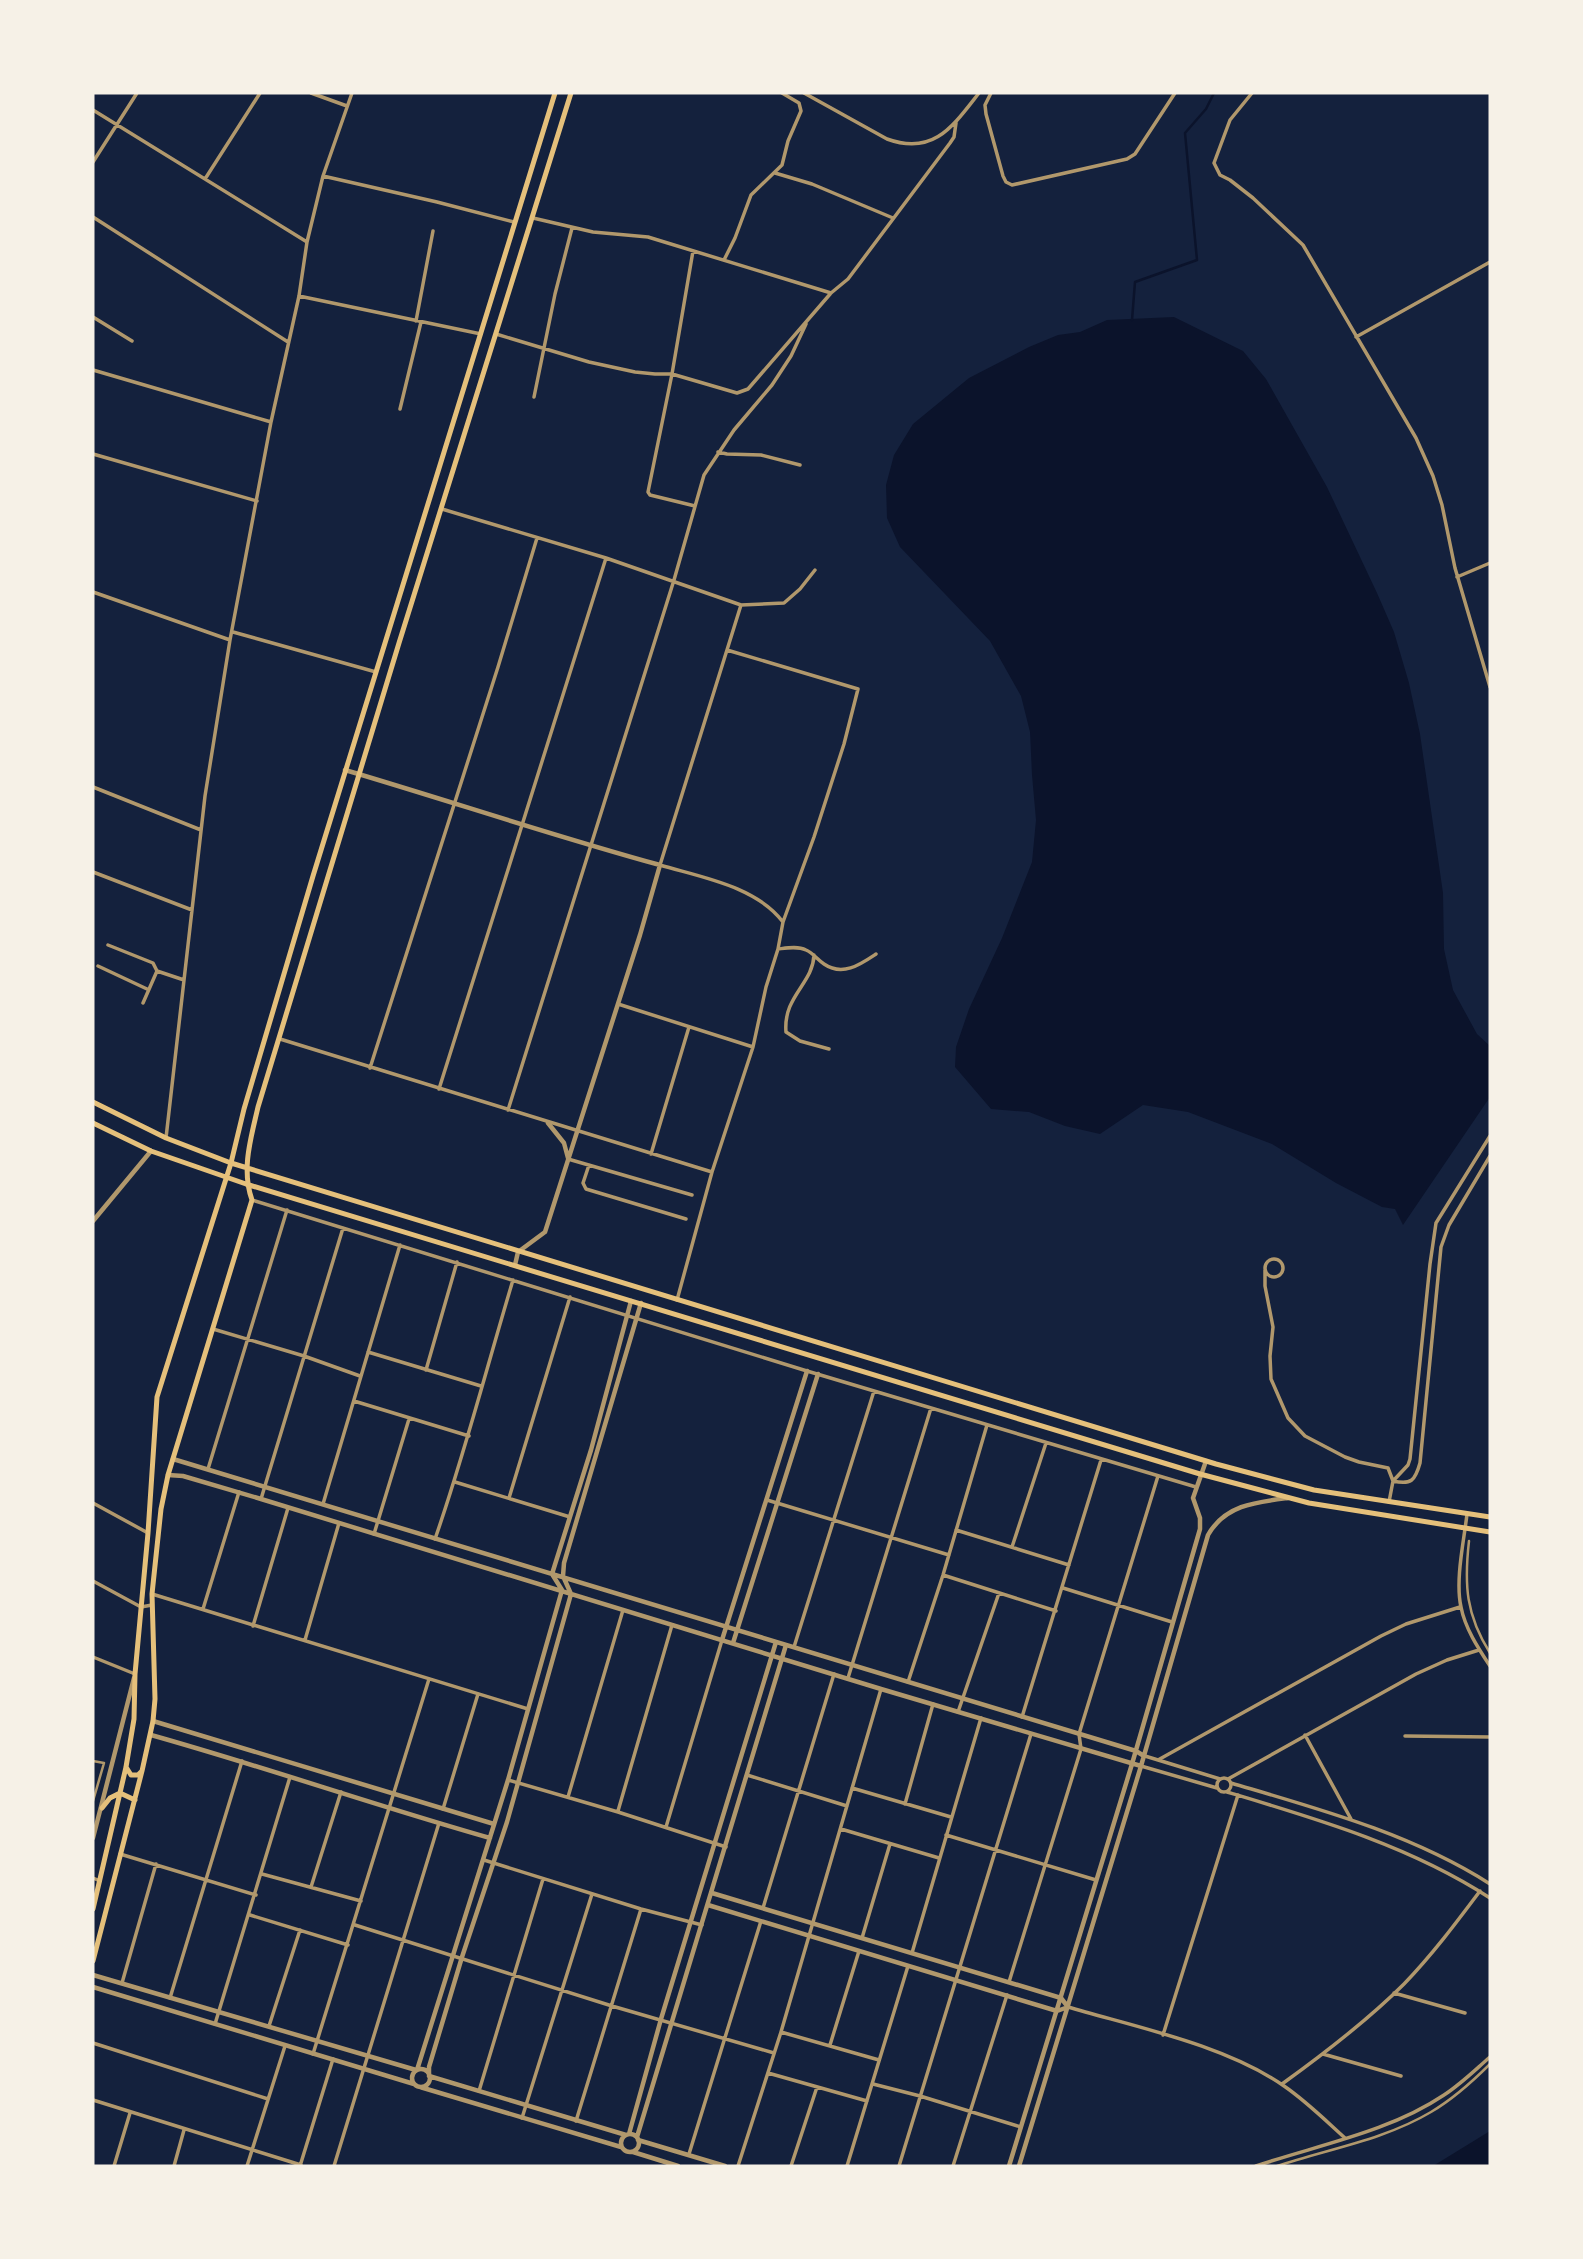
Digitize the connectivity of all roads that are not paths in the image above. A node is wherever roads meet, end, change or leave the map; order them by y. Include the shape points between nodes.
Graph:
1 (137, 93) edge
2 (260, 93) edge
3 (311, 93) edge
4 (352, 93) edge
5 (555, 93) edge
6 (571, 93) edge
7 (782, 93) edge
8 (804, 93) edge
9 (979, 93) edge
10 (991, 93) edge
11 (1175, 93) edge
12 (1252, 93) edge
13 (347, 106) junction
14 (93, 110) edge
15 (956, 123) junction
16 (118, 125) junction
17 (93, 162) edge
18 (775, 173) junction
19 (323, 176) junction
20 (205, 179) junction
21 (93, 217) edge
22 (533, 218) junction
23 (893, 218) junction
24 (515, 222) junction
25 (572, 228) junction
26 (433, 231) dead end
27 (307, 242) junction
28 (692, 251) junction
29 (724, 260) junction
30 (1490, 262) edge
31 (831, 293) junction
32 (299, 296) junction
33 (93, 317) edge
34 (418, 321) junction
35 (806, 324) junction
36 (481, 334) junction
37 (496, 334) junction
38 (1356, 337) junction
39 (132, 341) dead end
40 (288, 342) junction
41 (545, 348) junction
42 (93, 370) edge
43 (672, 374) junction
44 (534, 397) dead end
45 (458, 406) junction
46 (400, 409) dead end
47 (473, 411) junction
48 (454, 421) junction
49 (271, 422) junction
50 (469, 425) junction
51 (718, 452) junction
52 (93, 454) edge
53 (800, 465) dead end
54 (257, 501) junction
55 (695, 506) junction
56 (442, 509) junction
57 (537, 538) junction
58 (606, 558) junction
59 (1490, 563) edge
60 (815, 569) dead end
61 (1457, 577) junction
62 (674, 580) junction
63 (93, 592) edge
64 (741, 605) junction
65 (232, 631) junction
66 (230, 640) junction
67 (727, 650) junction
68 (376, 672) junction
69 (1490, 687) edge
70 (345, 770) junction
71 (361, 774) junction
72 (93, 787) edge
73 (454, 803) junction
74 (523, 823) junction
75 (201, 830) junction
76 (591, 846) junction
77 (660, 865) junction
78 (93, 872) edge
79 (192, 910) junction
80 (783, 922) junction
81 (108, 944) dead end
82 (778, 949) junction
83 (877, 954) dead end
84 (814, 955) junction
85 (98, 966) dead end
86 (157, 971) junction
87 (184, 980) junction
88 (148, 989) junction
89 (143, 1003) dead end
90 (617, 1004) junction
91 (689, 1027) junction
92 (279, 1039) junction
93 (753, 1047) junction
94 (830, 1049) dead end
95 (370, 1068) junction
96 (439, 1089) junction
97 (93, 1102) edge
98 (93, 1109) edge
99 (108, 1110) junction
100 (508, 1110) junction
101 (93, 1123) edge
102 (548, 1123) junction
103 (577, 1130) junction
104 (1490, 1136) edge
105 (166, 1138) junction
106 (151, 1151) junction
107 (651, 1154) junction
108 (1490, 1156) edge
109 (568, 1159) junction
110 (232, 1163) junction
111 (589, 1165) junction
112 (247, 1167) junction
113 (712, 1172) junction
114 (227, 1177) junction
115 (246, 1184) junction
116 (692, 1195) dead end
117 (252, 1200) junction
118 (287, 1210) junction
119 (686, 1219) dead end
120 (93, 1221) edge
121 (343, 1228) junction
122 (400, 1245) junction
123 (519, 1252) junction
124 (457, 1262) junction
125 (515, 1265) junction
126 (1265, 1270) junction
127 (513, 1280) junction
128 (570, 1297) junction
129 (631, 1300) junction
130 (677, 1300) junction
131 (641, 1303) junction
132 (628, 1314) junction
133 (637, 1317) junction
134 (213, 1329) junction
135 (247, 1339) junction
136 (368, 1352) junction
137 (304, 1356) junction
138 (426, 1370) junction
139 (807, 1371) junction
140 (818, 1374) junction
141 (360, 1376) junction
142 (481, 1386) junction
143 (874, 1391) junction
144 (354, 1401) junction
145 (1035, 1407) junction
146 (931, 1408) junction
147 (409, 1419) junction
148 (1030, 1422) junction
149 (987, 1425) junction
150 (469, 1436) junction
151 (1046, 1443) junction
152 (591, 1450) junction
153 (598, 1452) junction
154 (173, 1459) junction
155 (1101, 1460) junction
156 (1206, 1461) junction
157 (208, 1469) junction
158 (168, 1475) junction
159 (1202, 1475) junction
160 (1158, 1476) junction
161 (1392, 1481) junction
162 (455, 1482) junction
163 (265, 1486) junction
164 (1196, 1487) junction
165 (239, 1492) junction
166 (509, 1498) junction
167 (1287, 1498) junction
168 (261, 1499) junction
169 (766, 1500) junction
170 (1389, 1502) junction
171 (93, 1503) edge
172 (776, 1504) junction
173 (323, 1505) junction
174 (288, 1508) junction
175 (1467, 1514) junction
176 (570, 1517) junction
177 (1490, 1517) edge
178 (834, 1521) junction
179 (378, 1522) junction
180 (339, 1523) junction
181 (1466, 1528) junction
182 (956, 1530) junction
183 (1490, 1531) edge
184 (148, 1533) junction
185 (374, 1534) junction
186 (891, 1537) junction
187 (435, 1539) junction
188 (1469, 1542) dead end
189 (1013, 1547) junction
190 (948, 1555) junction
191 (491, 1556) junction
192 (1069, 1564) junction
193 (487, 1568) junction
194 (552, 1574) junction
195 (943, 1575) junction
196 (563, 1576) junction
197 (93, 1581) edge
198 (1063, 1588) junction
199 (562, 1590) junction
200 (1181, 1591) junction
201 (999, 1593) junction
202 (152, 1594) junction
203 (571, 1594) junction
204 (1191, 1594) junction
205 (152, 1605) junction
206 (1460, 1606) junction
207 (141, 1607) junction
208 (1119, 1607) junction
209 (203, 1609) junction
210 (623, 1610) junction
211 (1056, 1611) junction
212 (1172, 1622) junction
213 (672, 1625) junction
214 (253, 1626) junction
215 (727, 1626) junction
216 (737, 1629) junction
217 (305, 1640) junction
218 (722, 1640) junction
219 (776, 1642) junction
220 (733, 1643) junction
221 (786, 1645) junction
222 (794, 1647) junction
223 (1479, 1650) junction
224 (1490, 1653) edge
225 (774, 1655) junction
226 (93, 1657) edge
227 (782, 1658) junction
228 (851, 1665) junction
229 (1490, 1666) edge
230 (135, 1674) junction
231 (834, 1674) junction
232 (848, 1678) junction
233 (429, 1679) junction
234 (908, 1682) junction
235 (881, 1689) junction
236 (478, 1694) junction
237 (963, 1700) junction
238 (933, 1704) junction
239 (528, 1709) junction
240 (958, 1712) junction
241 (1022, 1717) junction
242 (981, 1718) junction
243 (153, 1721) junction
244 (1031, 1734) junction
245 (1079, 1734) junction
246 (151, 1735) junction
247 (1305, 1735) junction
248 (1405, 1736) dead end
249 (1490, 1737) edge
250 (1081, 1749) junction
251 (1136, 1751) junction
252 (1144, 1756) junction
253 (93, 1760) edge
254 (1158, 1760) junction
255 (242, 1761) junction
256 (1132, 1764) junction
257 (126, 1766) junction
258 (1141, 1766) junction
259 (142, 1772) junction
260 (747, 1775) junction
261 (290, 1777) junction
262 (1220, 1779) junction
263 (508, 1780) junction
264 (1229, 1781) junction
265 (517, 1783) junction
266 (851, 1788) junction
267 (1217, 1788) junction
268 (799, 1791) junction
269 (341, 1792) junction
270 (1227, 1792) junction
271 (120, 1793) junction
272 (394, 1795) junction
273 (1238, 1795) junction
274 (568, 1797) junction
275 (135, 1800) junction
276 (93, 1801) edge
277 (905, 1804) junction
278 (847, 1805) junction
279 (102, 1808) junction
280 (390, 1808) junction
281 (443, 1809) junction
282 (618, 1812) junction
283 (951, 1817) junction
284 (1351, 1819) junction
285 (439, 1823) junction
286 (494, 1824) junction
287 (666, 1827) junction
288 (841, 1829) junction
289 (946, 1835) junction
290 (93, 1838) edge
291 (490, 1838) junction
292 (714, 1843) junction
293 (890, 1844) junction
294 (726, 1847) junction
295 (996, 1849) junction
296 (120, 1854) junction
297 (939, 1858) junction
298 (484, 1860) junction
299 (494, 1863) junction
300 (156, 1864) junction
301 (1046, 1865) junction
302 (262, 1874) junction
303 (93, 1878) edge
304 (543, 1879) junction
305 (206, 1880) junction
306 (1096, 1880) junction
307 (100, 1881) junction
308 (1490, 1884) edge
309 (311, 1887) junction
310 (1480, 1891) junction
311 (712, 1893) junction
312 (592, 1894) junction
313 (256, 1895) junction
314 (1490, 1898) edge
315 (361, 1901) junction
316 (708, 1905) junction
317 (763, 1908) junction
318 (93, 1909) edge
319 (640, 1909) junction
320 (250, 1915) junction
321 (761, 1921) junction
322 (691, 1923) junction
323 (812, 1923) junction
324 (355, 1925) junction
325 (702, 1925) junction
326 (300, 1930) junction
327 (808, 1935) junction
328 (862, 1938) junction
329 (405, 1940) junction
330 (348, 1944) junction
331 (859, 1951) junction
332 (912, 1953) junction
333 (454, 1955) junction
334 (462, 1957) junction
335 (93, 1961) edge
336 (908, 1966) junction
337 (960, 1966) junction
338 (514, 1973) junction
339 (93, 1975) edge
340 (957, 1980) junction
341 (1009, 1982) junction
342 (122, 1983) junction
343 (93, 1987) edge
344 (564, 1990) junction
345 (1394, 1993) junction
346 (1006, 1995) junction
347 (1061, 1997) junction
348 (170, 1998) junction
349 (612, 2006) junction
350 (1068, 2007) junction
351 (1057, 2011) junction
352 (219, 2012) junction
353 (1465, 2013) dead end
354 (661, 2019) junction
355 (673, 2022) junction
356 (215, 2024) junction
357 (268, 2026) junction
358 (780, 2032) junction
359 (1163, 2035) junction
360 (724, 2039) junction
361 (317, 2042) junction
362 (93, 2043) edge
363 (830, 2045) junction
364 (285, 2046) junction
365 (774, 2053) junction
366 (313, 2054) junction
367 (1323, 2054) junction
368 (367, 2055) junction
369 (1490, 2057) edge
370 (333, 2059) junction
371 (879, 2060) junction
372 (1490, 2064) edge
373 (364, 2069) junction
374 (416, 2070) junction
375 (768, 2073) junction
376 (429, 2075) junction
377 (1401, 2076) dead end
378 (873, 2084) junction
379 (1282, 2084) junction
380 (417, 2086) junction
381 (817, 2087) junction
382 (479, 2091) junction
383 (920, 2096) junction
384 (268, 2099) junction
385 (93, 2100) edge
386 (867, 2101) junction
387 (526, 2106) junction
388 (970, 2111) junction
389 (130, 2113) junction
390 (522, 2118) junction
391 (576, 2121) junction
392 (1021, 2127) junction
393 (184, 2130) junction
394 (628, 2135) junction
395 (637, 2138) junction
396 (1345, 2138) junction
397 (621, 2147) junction
398 (252, 2151) junction
399 (632, 2152) junction
400 (689, 2154) junction
401 (114, 2166) edge
402 (174, 2166) edge
403 (247, 2166) edge
404 (301, 2166) edge
405 (334, 2166) edge
406 (678, 2166) edge
407 (725, 2166) edge
408 (738, 2166) edge
409 (791, 2166) edge
410 (847, 2166) edge
411 (900, 2166) edge
412 (953, 2166) edge
413 (1009, 2166) edge
414 (1019, 2166) edge
415 (1256, 2166) edge
416 (1277, 2166) edge

1 - 16 street
2 - 20 street
3 - 13 street
4 - 13 street
5 - 24 main road
6 - 22 main road
7 - 18 street via 799,103 801,111
8 - 15 street via 901,144 927,142
9 - 15 street
10 - 11 street via 986,114 1003,176 1013,185 1127,159 1135,154
12 - 38 street via 1230,120 1215,169 1303,245
13 - 19 street
14 - 16 street
15 - 23 street via 954,137
16 - 17 street
16 - 20 street
18 - 23 street
18 - 29 street via 751,195
19 - 24 street
19 - 27 street
20 - 27 street
21 - 40 street
22 - 25 street
22 - 37 main road
23 - 31 street via 848,279
24 - 36 main road
25 - 28 street via 639,235
25 - 41 street
26 - 34 street
27 - 32 street
28 - 29 street
28 - 43 street
29 - 31 street
30 - 38 street
31 - 35 street
32 - 34 street
32 - 40 street
33 - 39 street
34 - 36 street
34 - 46 street
35 - 43 street via 748,389 737,393
35 - 51 street via 772,385
36 - 45 main road
37 - 41 street
37 - 47 main road
38 - 61 street via 1427,460
40 - 49 street
41 - 43 street via 635,372
41 - 44 street
42 - 49 street
43 - 55 street via 648,492
45 - 47 main road
45 - 48 main road
47 - 50 main road
48 - 50 main road
48 - 68 main road
49 - 54 street
50 - 56 main road
51 - 53 street via 761,455
51 - 55 street via 704,475
52 - 54 street
54 - 65 street
55 - 62 street
56 - 57 street
56 - 71 main road
57 - 58 street
57 - 73 street
58 - 62 street
58 - 74 street
59 - 61 street
60 - 64 street via 784,603
61 - 69 street
62 - 64 street
62 - 76 street
63 - 66 street
64 - 67 street
65 - 66 street
65 - 68 street
66 - 75 street
67 - 77 street
67 - 80 street via 858,689
68 - 70 main road
70 - 71 street
70 - 110 main road
71 - 73 street
71 - 92 main road
72 - 75 street
73 - 74 street
73 - 95 street
74 - 76 street
74 - 96 street
75 - 79 street
76 - 77 street
76 - 100 street
77 - 80 street via 761,901
77 - 90 street
78 - 79 street
79 - 87 street
80 - 82 street
81 - 86 street via 153,964
82 - 84 street via 806,949
82 - 93 street
83 - 84 street via 856,968 843,970 831,968
84 - 94 street via 810,972 792,998 786,1032
85 - 88 street
86 - 87 street
86 - 88 street
87 - 105 street
88 - 89 street
90 - 91 street
90 - 103 street
91 - 93 street
91 - 107 street
92 - 95 street
92 - 112 main road via 258,1107
93 - 113 street
95 - 96 street
96 - 100 street
97 - 99 main road
98 - 99 main road
99 - 105 main road
100 - 102 street
101 - 106 main road
102 - 103 street
102 - 109 street via 564,1143
103 - 107 street
103 - 109 street
104 - 161 street via 1436,1223 1410,1459
105 - 110 main road
106 - 114 main road
106 - 120 street
107 - 113 street
108 - 161 street via 1441,1247 1418,1470 1409,1482
109 - 111 street
109 - 123 street via 545,1232
110 - 112 main road
110 - 114 main road
111 - 116 street
111 - 119 street via 583,1184 586,1189
112 - 115 main road
112 - 123 main road
113 - 130 street
114 - 115 main road
114 - 184 main road via 157,1397
115 - 117 main road
115 - 125 main road
117 - 118 street
117 - 134 main road
118 - 121 street
118 - 135 street
121 - 122 street
121 - 137 street
122 - 124 street
122 - 136 street
123 - 125 street
123 - 130 main road
124 - 127 street
124 - 138 street
125 - 129 main road
126 - 126 street via 1276,1277 1282,1266 1270,1260
126 - 161 street via 1273,1327 1270,1368 1288,1418 1305,1436 1345,1457 1388,1468
127 - 128 street
127 - 142 street
128 - 132 street
128 - 166 street
129 - 131 main road
129 - 132 street
130 - 145 main road
131 - 133 street
131 - 148 main road
132 - 133 street
132 - 152 street
133 - 139 street
133 - 153 street
134 - 135 street
134 - 154 main road
135 - 137 street
135 - 157 street
136 - 138 street
136 - 141 street
137 - 141 street
137 - 163 street
138 - 142 street
139 - 140 street
139 - 169 street
140 - 143 street
140 - 172 street
141 - 144 street
142 - 150 street
143 - 146 street
143 - 178 street
144 - 147 street
144 - 173 street
145 - 148 main road
145 - 156 main road
146 - 149 street
146 - 186 street
147 - 150 street
147 - 179 street
148 - 159 main road
149 - 151 street
149 - 182 street
150 - 162 street
151 - 155 street
151 - 189 street
152 - 153 street
152 - 176 street
153 - 196 street
154 - 157 street
154 - 158 main road
155 - 160 street
155 - 192 street
156 - 159 street
156 - 170 main road via 1288,1485
157 - 163 street
158 - 165 street
158 - 202 main road
159 - 164 street
159 - 167 main road
160 - 164 street
160 - 208 street
161 - 170 street
162 - 166 street
162 - 187 street
163 - 168 street
163 - 173 street
164 - 200 street via 1193,1497 1200,1529
165 - 168 street
165 - 209 street
166 - 176 street
167 - 181 main road
167 - 204 street via 1223,1515 1208,1535
168 - 174 street
169 - 172 street
169 - 215 street
170 - 175 main road
171 - 184 street
172 - 178 street
172 - 216 street
173 - 179 street
174 - 180 street
174 - 214 street
175 - 177 main road
175 - 181 street
176 - 194 street
178 - 186 street
178 - 222 street
179 - 185 street
179 - 187 street
180 - 185 street
180 - 217 street
181 - 183 main road
181 - 206 street
182 - 189 street
182 - 190 street
184 - 207 main road
185 - 193 street
186 - 190 street
186 - 228 street
187 - 191 street
188 - 224 street via 1468,1599 1475,1626
189 - 192 street
190 - 195 street
191 - 193 street
191 - 194 street
192 - 198 street
193 - 199 street
194 - 196 street
194 - 199 street
195 - 201 street
195 - 234 street
196 - 203 street
196 - 215 street
197 - 207 street
198 - 208 street
198 - 211 street
199 - 203 street
199 - 239 street
200 - 204 street
200 - 212 street
201 - 211 street
201 - 237 street
202 - 205 main road
202 - 209 street
203 - 210 street
203 - 265 street
204 - 252 street
205 - 207 street
205 - 243 main road
206 - 223 street
206 - 254 street via 1381,1636
207 - 230 main road
208 - 212 street
208 - 245 street
209 - 214 street
210 - 213 street
210 - 274 street
211 - 241 street
212 - 251 street
213 - 218 street
213 - 282 street
214 - 217 street
215 - 216 street
215 - 218 street
216 - 219 street
216 - 220 street
217 - 233 street
218 - 220 street
218 - 287 street
219 - 221 street
219 - 225 street
220 - 225 street
221 - 222 street
221 - 227 street
222 - 228 street
223 - 229 street
223 - 247 street via 1416,1674
225 - 227 street
225 - 292 street
226 - 230 street
227 - 231 street
227 - 260 street
228 - 232 street
228 - 234 street
230 - 257 main road
230 - 279 street
231 - 232 street
231 - 268 street
232 - 235 street
233 - 236 street
233 - 272 street
234 - 237 street
235 - 238 street
235 - 266 street
236 - 239 street
236 - 281 street
237 - 240 street
237 - 241 street
238 - 240 street
238 - 277 street
239 - 263 street
240 - 242 street
241 - 245 street
242 - 244 street
242 - 283 street
243 - 246 main road
243 - 272 street
244 - 250 street
244 - 295 street
245 - 250 street
245 - 251 street
246 - 255 street
246 - 259 main road
247 - 264 street
247 - 284 street
248 - 249 street
250 - 256 street
250 - 301 street
251 - 252 street
251 - 256 street
252 - 254 street
252 - 258 street
253 - 276 street via 104,1763
254 - 262 street
255 - 261 street
255 - 305 street
256 - 258 street
256 - 306 street
257 - 259 main road via 131,1774
257 - 271 main road
258 - 267 street
258 - 350 street
259 - 275 main road
260 - 268 street
260 - 294 street
261 - 269 street
261 - 302 street
262 - 264 street
262 - 267 street
263 - 265 street
263 - 286 street
264 - 270 street
264 - 284 street
265 - 274 street
265 - 299 street
266 - 277 street
266 - 278 street
267 - 270 street
268 - 278 street
268 - 317 street
269 - 280 street
269 - 309 street
270 - 273 street
271 - 275 main road
271 - 279 main road
271 - 307 main road
272 - 280 street
272 - 281 street
273 - 310 street via 1384,1843
273 - 359 street
274 - 282 street
275 - 296 main road
277 - 283 street
278 - 288 street
279 - 290 street
280 - 285 street
280 - 315 street
281 - 286 street
282 - 287 street
283 - 289 street
284 - 308 street
285 - 291 street
285 - 329 street
286 - 291 street
287 - 292 street
288 - 293 street
288 - 323 street
289 - 295 street
289 - 297 street
291 - 298 street
292 - 294 street
292 - 322 street
293 - 297 street
293 - 328 street
294 - 311 street
295 - 301 street
295 - 337 street
296 - 300 street
296 - 335 main road
297 - 332 street
298 - 299 street
298 - 333 street
299 - 304 street
299 - 334 street
300 - 305 street
300 - 342 street
301 - 306 street
301 - 341 street
302 - 309 street
302 - 313 street
303 - 307 street
304 - 312 street
304 - 338 street
305 - 313 street
305 - 348 street
306 - 347 street
307 - 318 main road
309 - 315 street
310 - 314 street
310 - 345 street
311 - 316 street
311 - 317 street
312 - 319 street
312 - 344 street
313 - 320 street
315 - 324 street
316 - 321 street
316 - 325 street
317 - 323 street
319 - 322 street
319 - 349 street
320 - 326 street
320 - 352 street
321 - 327 street
321 - 360 street
322 - 325 street
322 - 354 street
323 - 327 street
323 - 328 street
324 - 329 street
324 - 330 street
325 - 355 street
326 - 330 street
326 - 357 street
327 - 331 street
327 - 358 street
328 - 332 street
329 - 333 street
329 - 368 street
330 - 361 street
331 - 336 street
331 - 363 street
332 - 337 street
333 - 334 street
333 - 374 street
334 - 338 street
334 - 376 street
336 - 340 street
336 - 371 street
337 - 340 street
337 - 341 street
338 - 344 street
338 - 382 street
339 - 342 street
340 - 346 street
340 - 383 street
341 - 347 street
342 - 348 street
343 - 356 street
344 - 349 street
344 - 387 street
345 - 353 street
345 - 367 street
346 - 351 street
346 - 388 street
347 - 350 street
347 - 351 street
348 - 352 street
349 - 354 street
349 - 391 street
350 - 351 street
350 - 359 street
350 - 414 street
351 - 392 street
352 - 356 street
352 - 357 street
354 - 355 street
354 - 394 street
355 - 360 street
355 - 395 street
356 - 364 street
357 - 361 street
358 - 363 street
358 - 365 street
359 - 379 street via 1217,2053
360 - 365 street
360 - 400 street
361 - 366 street
361 - 368 street
362 - 384 street
363 - 371 street
364 - 366 street
364 - 384 street
365 - 375 street
366 - 370 street
367 - 377 street
367 - 379 street
368 - 373 street
368 - 374 street
369 - 396 street via 1432,2102
370 - 373 street
370 - 404 street
371 - 378 street
372 - 416 street via 1448,2101 1414,2121
373 - 380 street
373 - 405 street
374 - 376 street
374 - 380 street via 412,2076
375 - 381 street
375 - 408 street
376 - 380 street via 428,2084
376 - 382 street
378 - 383 street
378 - 386 street
379 - 396 street
380 - 390 street
381 - 386 street
381 - 409 street
382 - 387 street
383 - 388 street
383 - 411 street
384 - 398 street
385 - 389 street
386 - 410 street
387 - 390 street
387 - 391 street
388 - 392 street
388 - 412 street
389 - 393 street
389 - 401 street
390 - 397 street
391 - 394 street
392 - 413 street
393 - 398 street
393 - 402 street
394 - 395 street
394 - 397 street
395 - 399 street via 638,2147
395 - 400 street
396 - 415 street
397 - 399 street
398 - 403 street
398 - 404 street
399 - 406 street
400 - 407 street

